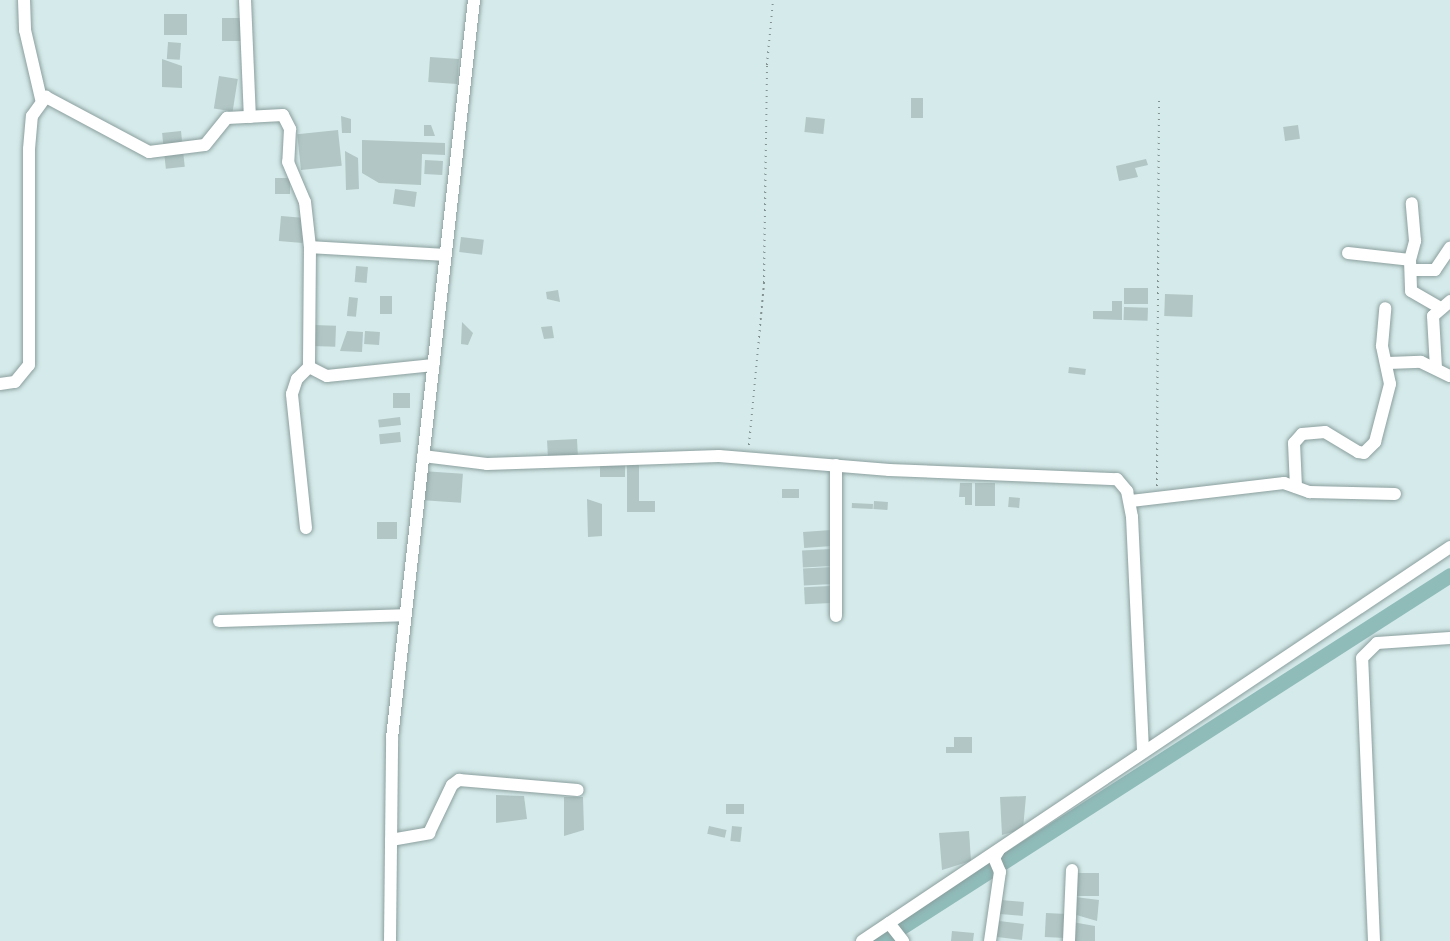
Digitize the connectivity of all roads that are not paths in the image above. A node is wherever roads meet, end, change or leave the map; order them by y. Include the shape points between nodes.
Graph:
1 (24, 0) edge
2 (245, 0) edge
3 (474, 0) edge
4 (41, 99) junction
5 (250, 117) junction
6 (1412, 203) dead end
7 (310, 247) junction
8 (1450, 248) edge
9 (1348, 253) dead end
10 (446, 255) junction
11 (1411, 265) junction
12 (1445, 304) edge
13 (1384, 308) dead end
14 (1388, 363) junction
15 (433, 365) junction
16 (309, 367) junction
17 (1436, 368) junction
18 (1450, 376) edge
19 (0, 384) edge
20 (423, 456) junction
21 (836, 465) junction
22 (1296, 487) junction
23 (1395, 494) dead end
24 (1131, 501) junction
25 (306, 528) dead end
26 (1450, 547) edge
27 (405, 615) junction
28 (836, 616) dead end
29 (219, 621) dead end
30 (1450, 638) edge
31 (1143, 752) junction
32 (578, 790) dead end
33 (391, 840) junction
34 (997, 854) junction
35 (1072, 870) dead end
36 (895, 932) edge
37 (390, 941) edge
38 (862, 941) edge
39 (990, 941) edge
40 (1069, 941) edge
41 (1374, 941) edge

1 - 4 street via 25,30
2 - 5 street
3 - 10 street
4 - 5 street via 57,99 149,152 205,145 222,120
4 - 19 street via 32,116 29,149 29,365 15,382
5 - 7 street via 283,115 288,122 288,162 305,202
6 - 11 street via 1415,242
7 - 10 street
7 - 16 street
8 - 11 street via 1435,270
9 - 11 street
10 - 15 street
11 - 12 street via 1411,291
12 - 17 street via 1432,324
13 - 14 street via 1382,346
14 - 17 street via 1413,361
14 - 22 street via 1390,384 1375,442 1364,453 1325,432 1302,434 1294,443
15 - 16 street via 327,376
15 - 20 street
16 - 25 street via 297,379 292,394
17 - 18 street
20 - 21 street via 487,464 690,456
20 - 27 street
21 - 24 street via 1106,476 1123,484
21 - 28 street
22 - 23 street via 1309,492
22 - 24 street via 1284,483
24 - 31 street
26 - 31 street
27 - 29 street
27 - 33 street via 392,738
30 - 41 street via 1377,643 1362,658
31 - 34 street
32 - 33 street via 459,780 452,785 429,833
33 - 37 street
34 - 36 street
34 - 39 street via 1000,872
35 - 40 street
36 - 38 street

